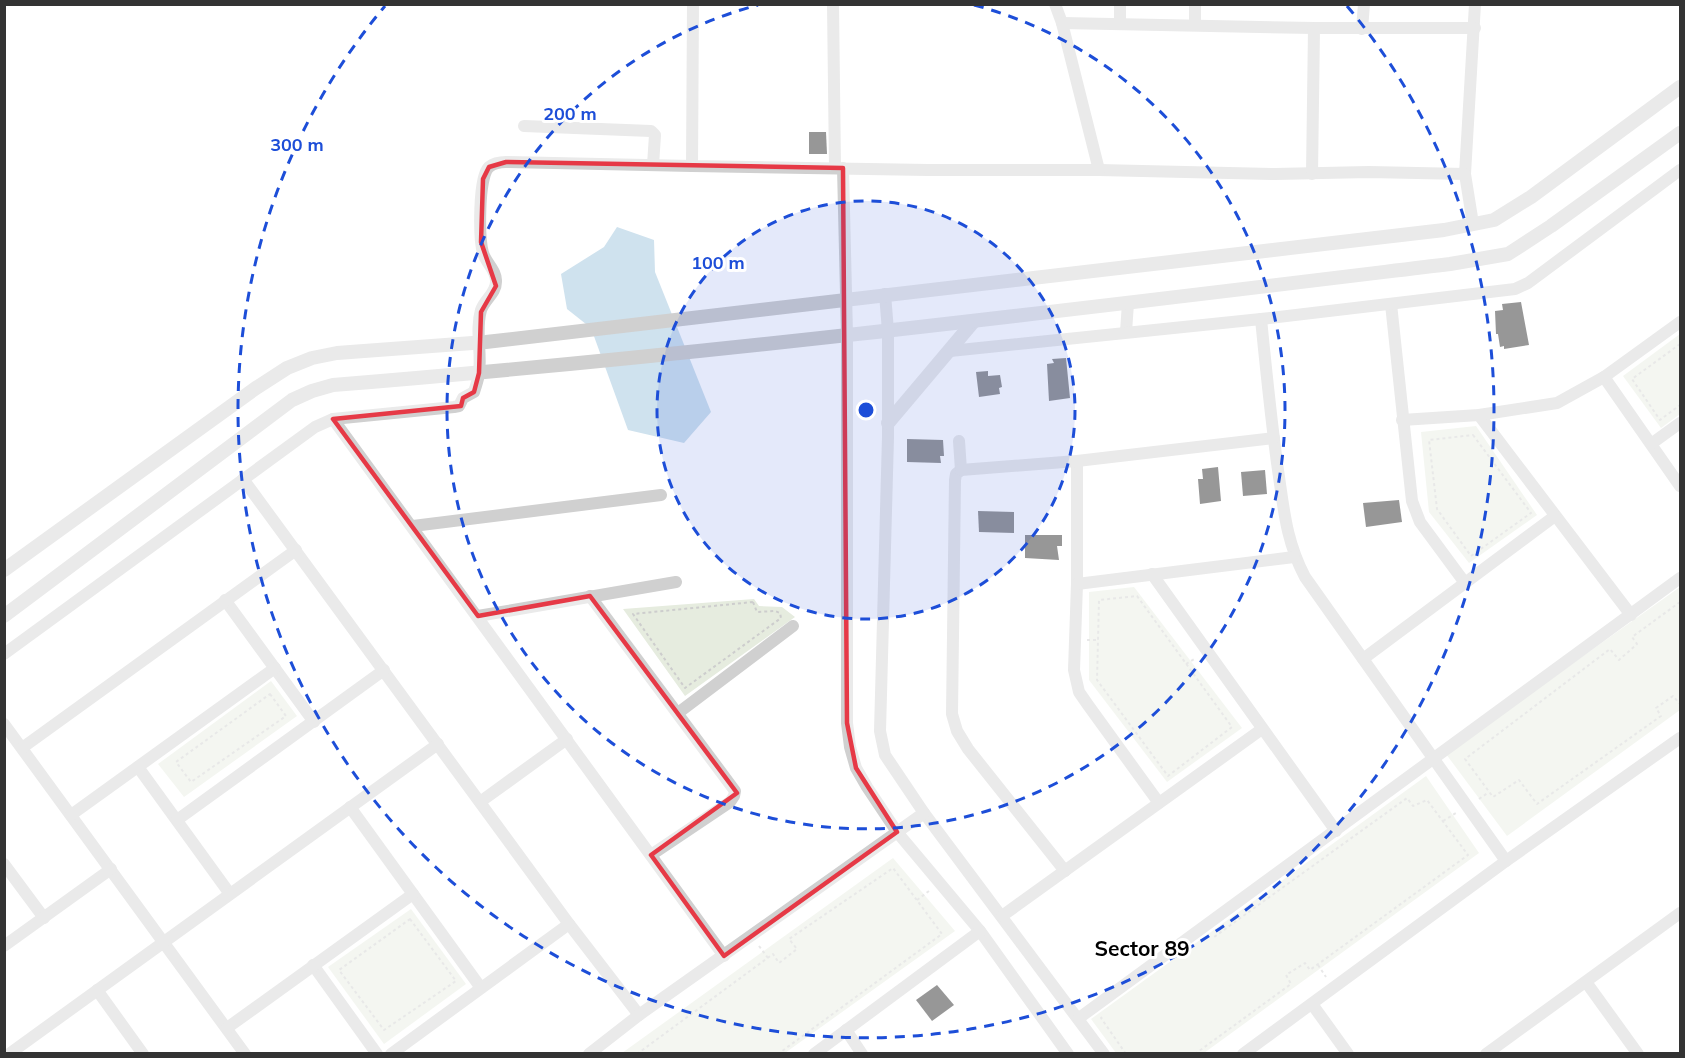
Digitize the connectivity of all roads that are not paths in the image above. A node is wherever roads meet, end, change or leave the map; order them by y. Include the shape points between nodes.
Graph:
1 (693, 4) edge
2 (833, 4) edge
3 (1054, 4) edge
4 (1119, 4) edge
5 (1195, 4) edge
6 (1364, 4) edge
7 (1475, 4) edge
8 (1062, 23) junction
9 (1120, 23) junction
10 (1195, 26) junction
11 (1314, 28) junction
12 (1475, 28) junction
13 (1362, 29) junction
14 (1680, 87) edge
15 (524, 126) dead end
16 (1680, 133) edge
17 (653, 165) junction
18 (692, 166) junction
19 (839, 168) junction
20 (1099, 170) junction
21 (1680, 170) edge
22 (1312, 174) junction
23 (1465, 174) junction
24 (1473, 224) junction
25 (885, 294) junction
26 (846, 299) junction
27 (1128, 303) junction
28 (1390, 304) junction
29 (1261, 319) junction
30 (974, 321) junction
31 (1680, 322) edge
32 (888, 331) junction
33 (1126, 332) junction
34 (847, 335) junction
35 (478, 342) junction
36 (950, 351) junction
37 (479, 373) junction
38 (1604, 377) junction
39 (1479, 415) junction
40 (333, 419) junction
41 (1402, 420) junction
42 (888, 423) junction
43 (1680, 423) edge
44 (1274, 438) junction
45 (959, 441) dead end
46 (1651, 444) junction
47 (1077, 461) junction
48 (961, 470) junction
49 (243, 478) junction
50 (1680, 486) edge
51 (661, 495) dead end
52 (1556, 516) junction
53 (413, 526) junction
54 (296, 550) junction
55 (1294, 557) junction
56 (4, 570) edge
57 (1152, 574) junction
58 (1680, 578) edge
59 (676, 582) dead end
60 (1465, 583) junction
61 (1077, 584) junction
62 (590, 596) junction
63 (225, 600) junction
64 (1631, 615) junction
65 (4, 616) edge
66 (478, 616) junction
67 (793, 626) dead end
68 (4, 654) edge
69 (1363, 659) junction
70 (275, 668) junction
71 (384, 670) junction
72 (678, 713) junction
73 (314, 722) junction
74 (4, 724) edge
75 (1262, 729) junction
76 (1680, 738) edge
77 (567, 739) junction
78 (438, 744) junction
79 (22, 747) junction
80 (1434, 759) junction
81 (138, 767) junction
82 (480, 802) junction
83 (1159, 803) junction
84 (350, 807) junction
85 (924, 813) junction
86 (71, 815) junction
87 (177, 820) junction
88 (1336, 831) junction
89 (897, 832) junction
90 (651, 855) junction
91 (1506, 861) junction
92 (4, 864) edge
93 (111, 869) junction
94 (1065, 871) junction
95 (230, 894) junction
96 (413, 894) junction
97 (1680, 913) edge
98 (1002, 916) junction
99 (44, 918) junction
100 (569, 924) junction
101 (980, 931) junction
102 (164, 942) junction
103 (4, 946) edge
104 (724, 956) junction
105 (313, 965) junction
106 (1586, 982) junction
107 (482, 988) junction
108 (97, 990) junction
109 (1312, 1004) junction
110 (639, 1015) junction
111 (1079, 1018) junction
112 (227, 1028) junction
113 (846, 1030) junction
114 (9, 1053) edge
115 (143, 1053) edge
116 (245, 1053) edge
117 (377, 1053) edge
118 (391, 1053) edge
119 (589, 1053) edge
120 (814, 1053) edge
121 (862, 1053) edge
122 (1068, 1053) edge
123 (1104, 1053) edge
124 (1243, 1053) edge
125 (1348, 1053) edge
126 (1488, 1053) edge
127 (1638, 1053) edge

1 - 18 street
2 - 19 street
3 - 8 street
4 - 9 street
5 - 10 street
6 - 13 street
7 - 12 street
8 - 9 street
8 - 20 street
9 - 10 street
10 - 11 street
11 - 13 street
11 - 22 street
12 - 13 street
12 - 23 street
14 - 24 street via 1531,197 1494,220
15 - 17 street via 651,130 655,135
16 - 27 street via 1508,254
17 - 18 street
17 - 35 street via 506,162 489,167 483,179 480,223 483,253 496,286 484,302
18 - 19 street
19 - 20 street
19 - 26 street
20 - 22 street
21 - 28 street via 1522,286
22 - 23 street
23 - 24 street
24 - 25 street
25 - 26 street
25 - 32 street
26 - 34 street
26 - 35 street
27 - 30 street
27 - 33 street
28 - 29 street
28 - 41 street
29 - 33 street
29 - 44 street
30 - 32 street
30 - 36 street
31 - 38 street
32 - 34 street
32 - 42 street
33 - 36 street
34 - 37 street
34 - 89 street via 849,739 856,768
35 - 37 street
35 - 56 street via 338,353 287,368
36 - 42 street
37 - 40 street via 474,392 459,406
37 - 65 street via 333,386 292,400
38 - 39 street via 1557,403
38 - 46 street
39 - 41 street
39 - 52 street
40 - 49 street via 315,427
40 - 53 street
41 - 60 street via 1415,514
42 - 85 street via 880,731 885,755
43 - 46 street
44 - 47 street
44 - 55 street via 1287,534
45 - 48 street
46 - 50 street
47 - 48 street
47 - 61 street
48 - 94 street via 955,480 954,722 968,749
49 - 54 street
49 - 68 street
51 - 53 street
52 - 60 street
52 - 64 street
53 - 66 street
54 - 63 street
54 - 71 street
55 - 57 street
55 - 69 street
57 - 61 street
57 - 75 street
58 - 64 street
59 - 62 street
60 - 69 street
61 - 83 street via 1076,681 1088,705
62 - 66 street
62 - 72 street
63 - 70 street
63 - 79 street
64 - 80 street
66 - 77 street
67 - 72 street
69 - 80 street
70 - 73 street
70 - 81 street
71 - 73 street
71 - 78 street
72 - 90 street via 735,791 730,802
73 - 87 street
74 - 79 street
75 - 83 street
75 - 88 street
76 - 91 street
77 - 82 street
77 - 90 street
78 - 82 street
78 - 84 street
79 - 86 street
80 - 88 street
80 - 91 street
81 - 86 street
81 - 87 street
82 - 100 street
83 - 94 street
84 - 95 street
84 - 96 street
85 - 89 street
85 - 98 street
86 - 93 street
87 - 95 street
88 - 111 street
89 - 101 street
89 - 104 street
90 - 104 street
91 - 109 street
92 - 99 street
93 - 99 street
93 - 102 street
94 - 98 street
95 - 102 street
96 - 105 street
96 - 107 street
97 - 106 street
98 - 111 street
99 - 103 street
100 - 107 street
100 - 110 street
101 - 113 street
101 - 122 street
102 - 108 street
102 - 112 street
104 - 110 street
105 - 112 street
105 - 117 street
106 - 126 street
106 - 127 street
107 - 118 street
108 - 114 street
108 - 115 street
109 - 124 street
109 - 125 street
110 - 119 street
111 - 123 street
112 - 116 street
113 - 120 street
113 - 121 street

